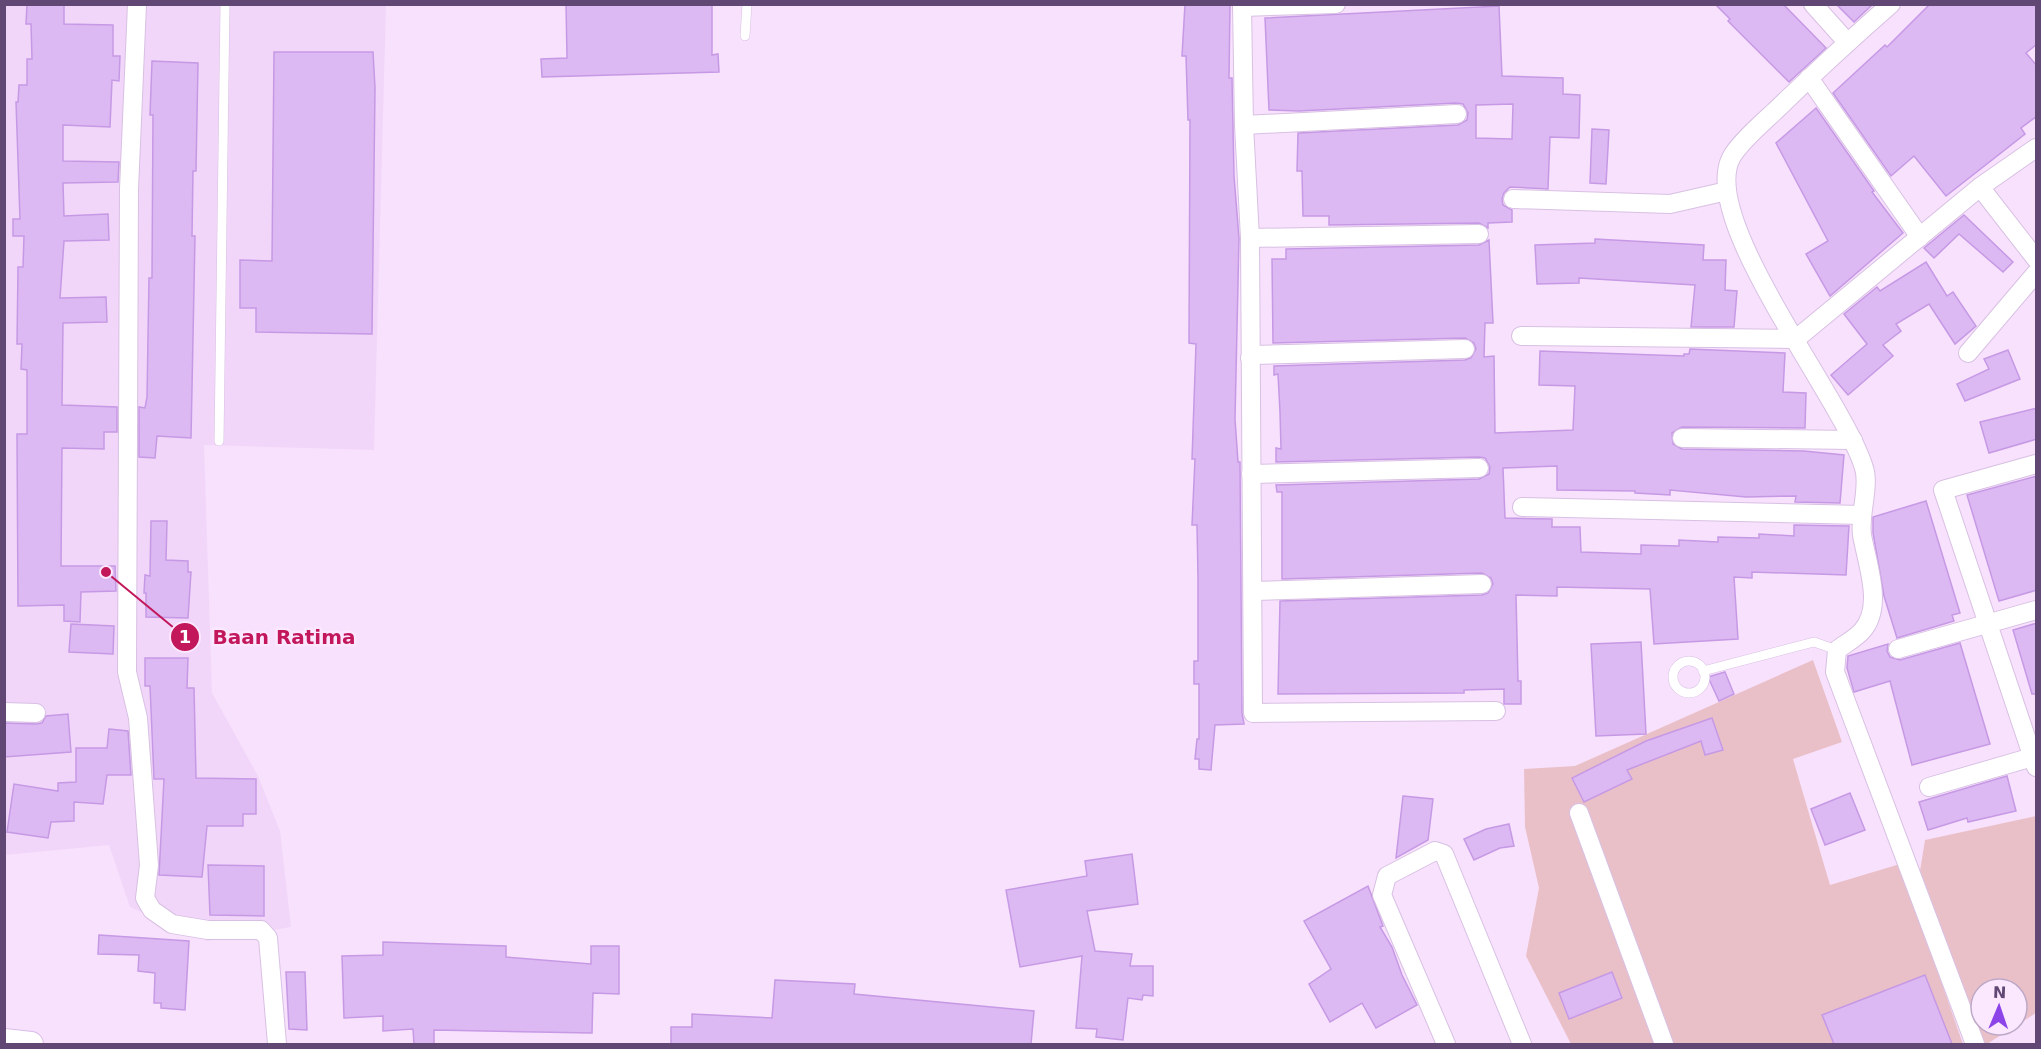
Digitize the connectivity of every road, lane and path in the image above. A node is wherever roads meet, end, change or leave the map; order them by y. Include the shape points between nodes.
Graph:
1 (136, 4) edge
2 (225, 4) edge
3 (747, 4) edge
4 (1336, 4) edge
5 (1813, 4) edge
6 (1891, 4) edge
7 (1242, 6) edge
8 (745, 36) dead end
9 (1848, 42) junction
10 (1809, 78) junction
11 (1457, 114) dead end
12 (1244, 125) junction
13 (2037, 148) edge
14 (1980, 187) junction
15 (1727, 191) junction
16 (1513, 199) dead end
17 (1479, 234) dead end
18 (1920, 237) junction
19 (1250, 238) junction
20 (2037, 259) edge
21 (2037, 273) edge
22 (1521, 336) dead end
23 (1796, 339) junction
24 (1465, 349) dead end
25 (1968, 353) dead end
26 (1250, 358) junction
27 (1682, 438) dead end
28 (1853, 440) junction
29 (219, 441) dead end
30 (2037, 464) edge
31 (1479, 468) dead end
32 (1251, 474) junction
33 (1522, 507) dead end
34 (1862, 515) junction
35 (1482, 584) dead end
36 (1252, 591) junction
37 (2037, 610) edge
38 (1988, 623) junction
39 (1898, 649) dead end
40 (1837, 650) junction
41 (1703, 671) dead end
42 (1496, 711) dead end
43 (4, 712) edge
44 (36, 714) dead end
45 (2036, 760) edge
46 (1929, 787) dead end
47 (1580, 813) dead end
48 (4, 1041) edge
49 (31, 1044) edge
50 (277, 1044) edge
51 (1446, 1044) edge
52 (1522, 1044) edge
53 (1664, 1044) edge
54 (1975, 1044) edge

1 - 50 street via 129,189 127,672 141,752 149,865 145,898 152,910 172,924 208,930 261,930 268,938
2 - 29 lane
3 - 8 lane
4 - 7 street
5 - 9 street
6 - 9 street
7 - 12 street
9 - 10 street
10 - 15 street via 1731,158
10 - 18 street
11 - 12 street
12 - 19 street
13 - 14 street
14 - 18 street
14 - 20 street
15 - 16 street via 1670,204
15 - 23 street via 1730,215 1764,288
17 - 19 street
18 - 23 street
19 - 26 street
21 - 25 street
22 - 23 street
23 - 28 street
24 - 26 street
26 - 32 street
27 - 28 street
28 - 34 street via 1865,470
30 - 38 street via 1943,490
31 - 32 street
32 - 36 street
33 - 34 street
34 - 40 street via 1874,607 1863,631
35 - 36 street
36 - 42 street via 1253,713
37 - 38 street
38 - 39 street
38 - 45 street
40 - 41 lane via 1814,642
40 - 54 street via 1835,672
43 - 44 street
45 - 46 street
47 - 53 street
48 - 49 main road
51 - 52 street via 1382,895 1387,876 1435,851 1444,854

